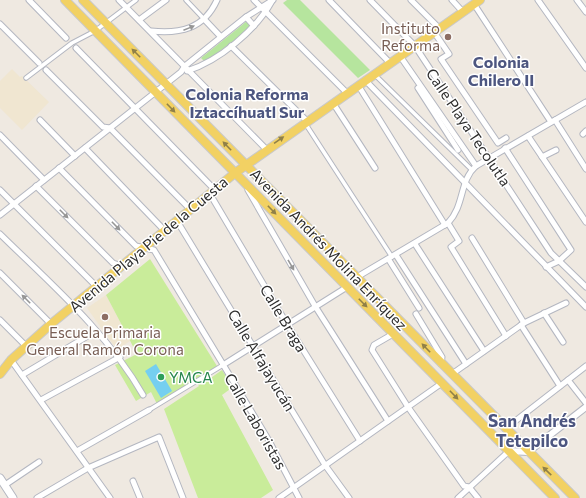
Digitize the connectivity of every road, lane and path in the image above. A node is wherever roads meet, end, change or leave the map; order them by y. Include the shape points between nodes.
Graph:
1 (29, 0) edge
2 (65, 0) edge
3 (83, 0) edge
4 (120, 0) edge
5 (136, 0) edge
6 (166, 0) edge
7 (186, 0) edge
8 (216, 0) edge
9 (254, 0) edge
10 (272, 0) edge
11 (329, 0) edge
12 (370, 0) edge
13 (411, 0) edge
14 (452, 0) edge
15 (538, 0) edge
16 (577, 0) edge
17 (477, 2) edge
18 (126, 7) junction
19 (260, 7) junction
20 (266, 12) junction
21 (463, 12) junction
22 (586, 12) edge
23 (246, 17) junction
24 (204, 19) junction
25 (139, 20) junction
26 (105, 22) junction
27 (0, 24) edge
28 (254, 26) junction
29 (437, 30) junction
30 (95, 31) junction
31 (151, 31) junction
32 (221, 37) junction
33 (66, 38) dead end
34 (231, 46) junction
35 (414, 46) junction
36 (76, 48) dead end
37 (200, 54) junction
38 (399, 57) junction
39 (207, 62) junction
40 (39, 63) dead end
41 (390, 63) junction
42 (187, 68) junction
43 (586, 68) edge
44 (46, 70) dead end
45 (374, 74) junction
46 (26, 78) dead end
47 (362, 83) junction
48 (167, 84) junction
49 (156, 92) junction
50 (347, 92) junction
51 (333, 102) junction
52 (586, 102) edge
53 (136, 107) junction
54 (40, 120) dead end
55 (553, 121) junction
56 (305, 122) junction
57 (110, 128) junction
58 (0, 135) edge
59 (528, 136) junction
60 (506, 138) dead end
61 (85, 148) junction
62 (505, 148) junction
63 (266, 149) junction
64 (458, 150) dead end
65 (556, 150) dead end
66 (75, 156) junction
67 (490, 157) junction
68 (542, 157) junction
69 (245, 164) junction
70 (59, 168) junction
71 (375, 168) dead end
72 (474, 168) junction
73 (586, 169) edge
74 (234, 173) junction
75 (44, 180) junction
76 (244, 182) junction
77 (465, 182) junction
78 (36, 186) junction
79 (0, 190) edge
80 (212, 192) junction
81 (13, 204) junction
82 (190, 209) junction
83 (0, 215) edge
84 (176, 221) junction
85 (586, 222) edge
86 (446, 224) junction
87 (165, 231) junction
88 (0, 234) edge
89 (472, 238) dead end
90 (415, 244) junction
91 (144, 248) junction
92 (393, 257) junction
93 (559, 261) junction
94 (122, 266) junction
95 (546, 266) junction
96 (0, 273) edge
97 (356, 277) junction
98 (97, 287) junction
99 (347, 287) junction
100 (586, 287) edge
101 (566, 303) dead end
102 (73, 306) junction
103 (315, 306) junction
104 (586, 307) edge
105 (419, 308) dead end
106 (544, 313) junction
107 (416, 314) dead end
108 (0, 320) edge
109 (51, 324) junction
110 (287, 324) junction
111 (523, 324) junction
112 (96, 330) junction
113 (393, 334) junction
114 (506, 336) junction
115 (563, 342) dead end
116 (26, 346) junction
117 (253, 346) junction
118 (484, 351) junction
119 (120, 357) junction
120 (11, 360) junction
121 (441, 364) junction
122 (466, 364) junction
123 (223, 365) junction
124 (586, 366) edge
125 (0, 374) edge
126 (452, 374) junction
127 (22, 375) junction
128 (568, 380) junction
129 (442, 383) junction
130 (560, 386) junction
131 (143, 395) dead end
132 (40, 400) junction
133 (586, 403) edge
134 (408, 407) junction
135 (586, 407) edge
136 (149, 410) joint
137 (388, 421) junction
138 (505, 429) junction
139 (360, 441) junction
140 (76, 451) junction
141 (509, 451) junction
142 (528, 452) junction
143 (39, 462) dead end
144 (325, 465) junction
145 (88, 468) junction
146 (0, 478) edge
147 (133, 481) dead end
148 (5, 486) junction
149 (293, 487) junction
150 (469, 487) junction
151 (13, 498) edge
152 (37, 498) edge
153 (110, 498) edge
154 (140, 498) edge
155 (184, 498) edge
156 (278, 498) edge
157 (299, 498) edge
158 (349, 498) edge
159 (458, 498) edge
160 (478, 498) edge
161 (555, 498) edge
162 (575, 498) edge

1 - 33 street
2 - 30 main road, Avenida Andrés Molina Enríquez
3 - 26 main road, Avenida Andrés Molina Enríquez
4 - 18 street
5 - 18 street
6 - 25 street
7 - 24 street
8 - 24 street
9 - 19 street
10 - 19 street
10 - 20 street
11 - 41 street
12 - 35 street, Calle Playa Tecolutla
13 - 29 street
14 - 21 street
15 - 43 street
16 - 22 street
17 - 21 main road, Avenida Playa Pie de la Cuesta
17 - 55 street
18 - 25 street
18 - 26 street
19 - 20 street
19 - 23 street
20 - 28 street
20 - 50 street
21 - 29 main road, Avenida Playa Pie de la Cuesta
23 - 28 street
23 - 32 street
31 -> 24 street via 184,31
24 - 32 street
25 - 31 street
26 - 30 street
48 -> 26 main road, Avenida Andrés Molina Enríquez
27 - 40 street
28 - 34 street
29 - 35 main road, Avenida Playa Pie de la Cuesta
29 - 60 street via 449,54 442,59 498,143
30 - 46 street via 72,43
30 - 49 main road, Avenida Andrés Molina Enríquez
31 - 42 street
32 - 37 street
34 - 39 street
34 - 56 street
35 - 38 main road, Avenida Playa Pie de la Cuesta
35 - 67 street, Calle Playa Tecolutla
36 - 53 street, Calle Braga
37 - 39 street
37 - 42 street
38 - 41 main road, Avenida Playa Pie de la Cuesta
38 - 64 street
38 - 72 street
39 - 42 street
41 - 45 main road, Avenida Playa Pie de la Cuesta
42 - 48 street
42 - 63 street
44 - 57 street via 103,127
45 - 47 main road, Avenida Playa Pie de la Cuesta
45 - 72 street
47 - 50 main road, Avenida Playa Pie de la Cuesta
47 - 77 street
47 - 86 street
48 - 49 street
69 -> 48 main road, Avenida Andrés Molina Enríquez
49 - 53 street
49 -> 74 main road, Avenida Andrés Molina Enríquez
50 - 51 main road, Avenida Playa Pie de la Cuesta
51 - 56 main road, Avenida Playa Pie de la Cuesta
51 - 71 street
52 - 55 street
53 - 57 street
53 - 80 street, Calle Braga
54 - 66 street
55 - 59 street
55 - 73 street
63 -> 56 main road, Avenida Playa Pie de la Cuesta
56 - 92 street
57 - 61 street
57 - 82 street
58 - 75 street
59 - 62 street
59 - 68 street
61 - 66 street
61 - 87 street
62 - 67 street
62 - 93 street via 571,250
63 - 69 main road, Avenida Playa Pie de la Cuesta
65 - 68 street
66 - 70 street
67 - 72 street
67 - 93 street, Calle Playa Tecolutla via 551,253
68 - 85 street
69 - 74 main road, Avenida Playa Pie de la Cuesta
69 - 97 main road, Avenida Andrés Molina Enríquez
70 - 75 street
70 -> 91 street, Calle Laboristas via 136,246
72 - 77 street
74 - 76 main road, Avenida Andrés Molina Enríquez
74 - 80 main road, Avenida Playa Pie de la Cuesta
75 - 78 street
76 -> 99 main road, Avenida Andrés Molina Enríquez
76 -> 103 street
77 - 86 street via 460,206 455,216
77 - 95 street
78 - 81 street
78 -> 94 street via 113,263
79 - 81 street
80 - 82 main road, Avenida Playa Pie de la Cuesta
80 - 110 street, Calle Braga
81 - 83 street
81 - 98 street
82 - 84 main road, Avenida Playa Pie de la Cuesta
84 - 87 main road, Avenida Playa Pie de la Cuesta
84 - 117 street, Calle Alfajayucán
86 - 90 street
86 - 114 street via 459,241 451,247
87 - 91 main road, Avenida Playa Pie de la Cuesta
88 - 102 street
89 - 111 street
90 - 92 street
90 - 118 street
91 - 94 main road, Avenida Playa Pie de la Cuesta
91 - 123 street, Calle Laboristas via 154,250
92 - 97 street
92 - 105 street
92 - 122 street
93 - 95 street
93 - 100 street, Calle Playa Tecolutla
94 - 98 main road, Avenida Playa Pie de la Cuesta
95 - 104 street
109 -> 96 street
121 -> 97 main road, Avenida Andrés Molina Enríquez
98 - 102 main road, Avenida Playa Pie de la Cuesta
99 - 103 street
99 -> 113 main road, Avenida Andrés Molina Enríquez
101 - 106 street
102 - 109 main road, Avenida Playa Pie de la Cuesta
102 - 112 street
103 - 110 street
103 - 137 street
106 - 111 street
106 - 115 street
107 - 121 street via 442,357
108 - 116 street
109 - 116 main road, Avenida Playa Pie de la Cuesta
110 - 117 street
110 - 139 street, Calle Braga
111 - 114 street
111 - 130 street
112 - 119 street
112 - 127 street
113 - 129 main road, Avenida Andrés Molina Enríquez
113 - 134 street via 374,345 372,350
114 - 118 street
116 - 120 main road, Avenida Playa Pie de la Cuesta
117 - 123 street
117 - 144 street, Calle Alfajayucán
118 - 122 street
119 - 131 street
119 - 132 street
120 - 125 main road, Avenida Playa Pie de la Cuesta
120 - 127 street
121 - 126 main road, Avenida Andrés Molina Enríquez
122 - 126 street
123 - 136 street
123 - 149 street, Calle Laboristas via 268,438
124 - 128 street
126 - 138 main road, Avenida Andrés Molina Enríquez
127 - 132 street
128 - 130 street
128 - 133 street
129 - 134 street
129 -> 141 main road, Avenida Andrés Molina Enríquez
130 - 138 street
132 - 140 street
134 - 137 street
134 - 150 street via 464,486
135 - 142 street
136 - 140 street
137 - 139 street
138 - 142 main road, Avenida Andrés Molina Enríquez
139 - 144 street
140 - 145 street
141 - 142 street
141 - 150 street
141 - 161 main road, Avenida Andrés Molina Enríquez
162 -> 142 main road, Avenida Andrés Molina Enríquez
143 - 148 street
144 - 149 street
144 - 158 street, Calle Alfajayucán
145 - 152 street
145 - 153 street
145 - 155 street via 159,437
146 - 148 main road
147 - 154 street
148 - 151 main road
149 - 156 street
149 - 157 street, Calle Laboristas
150 - 159 street
150 - 160 street

